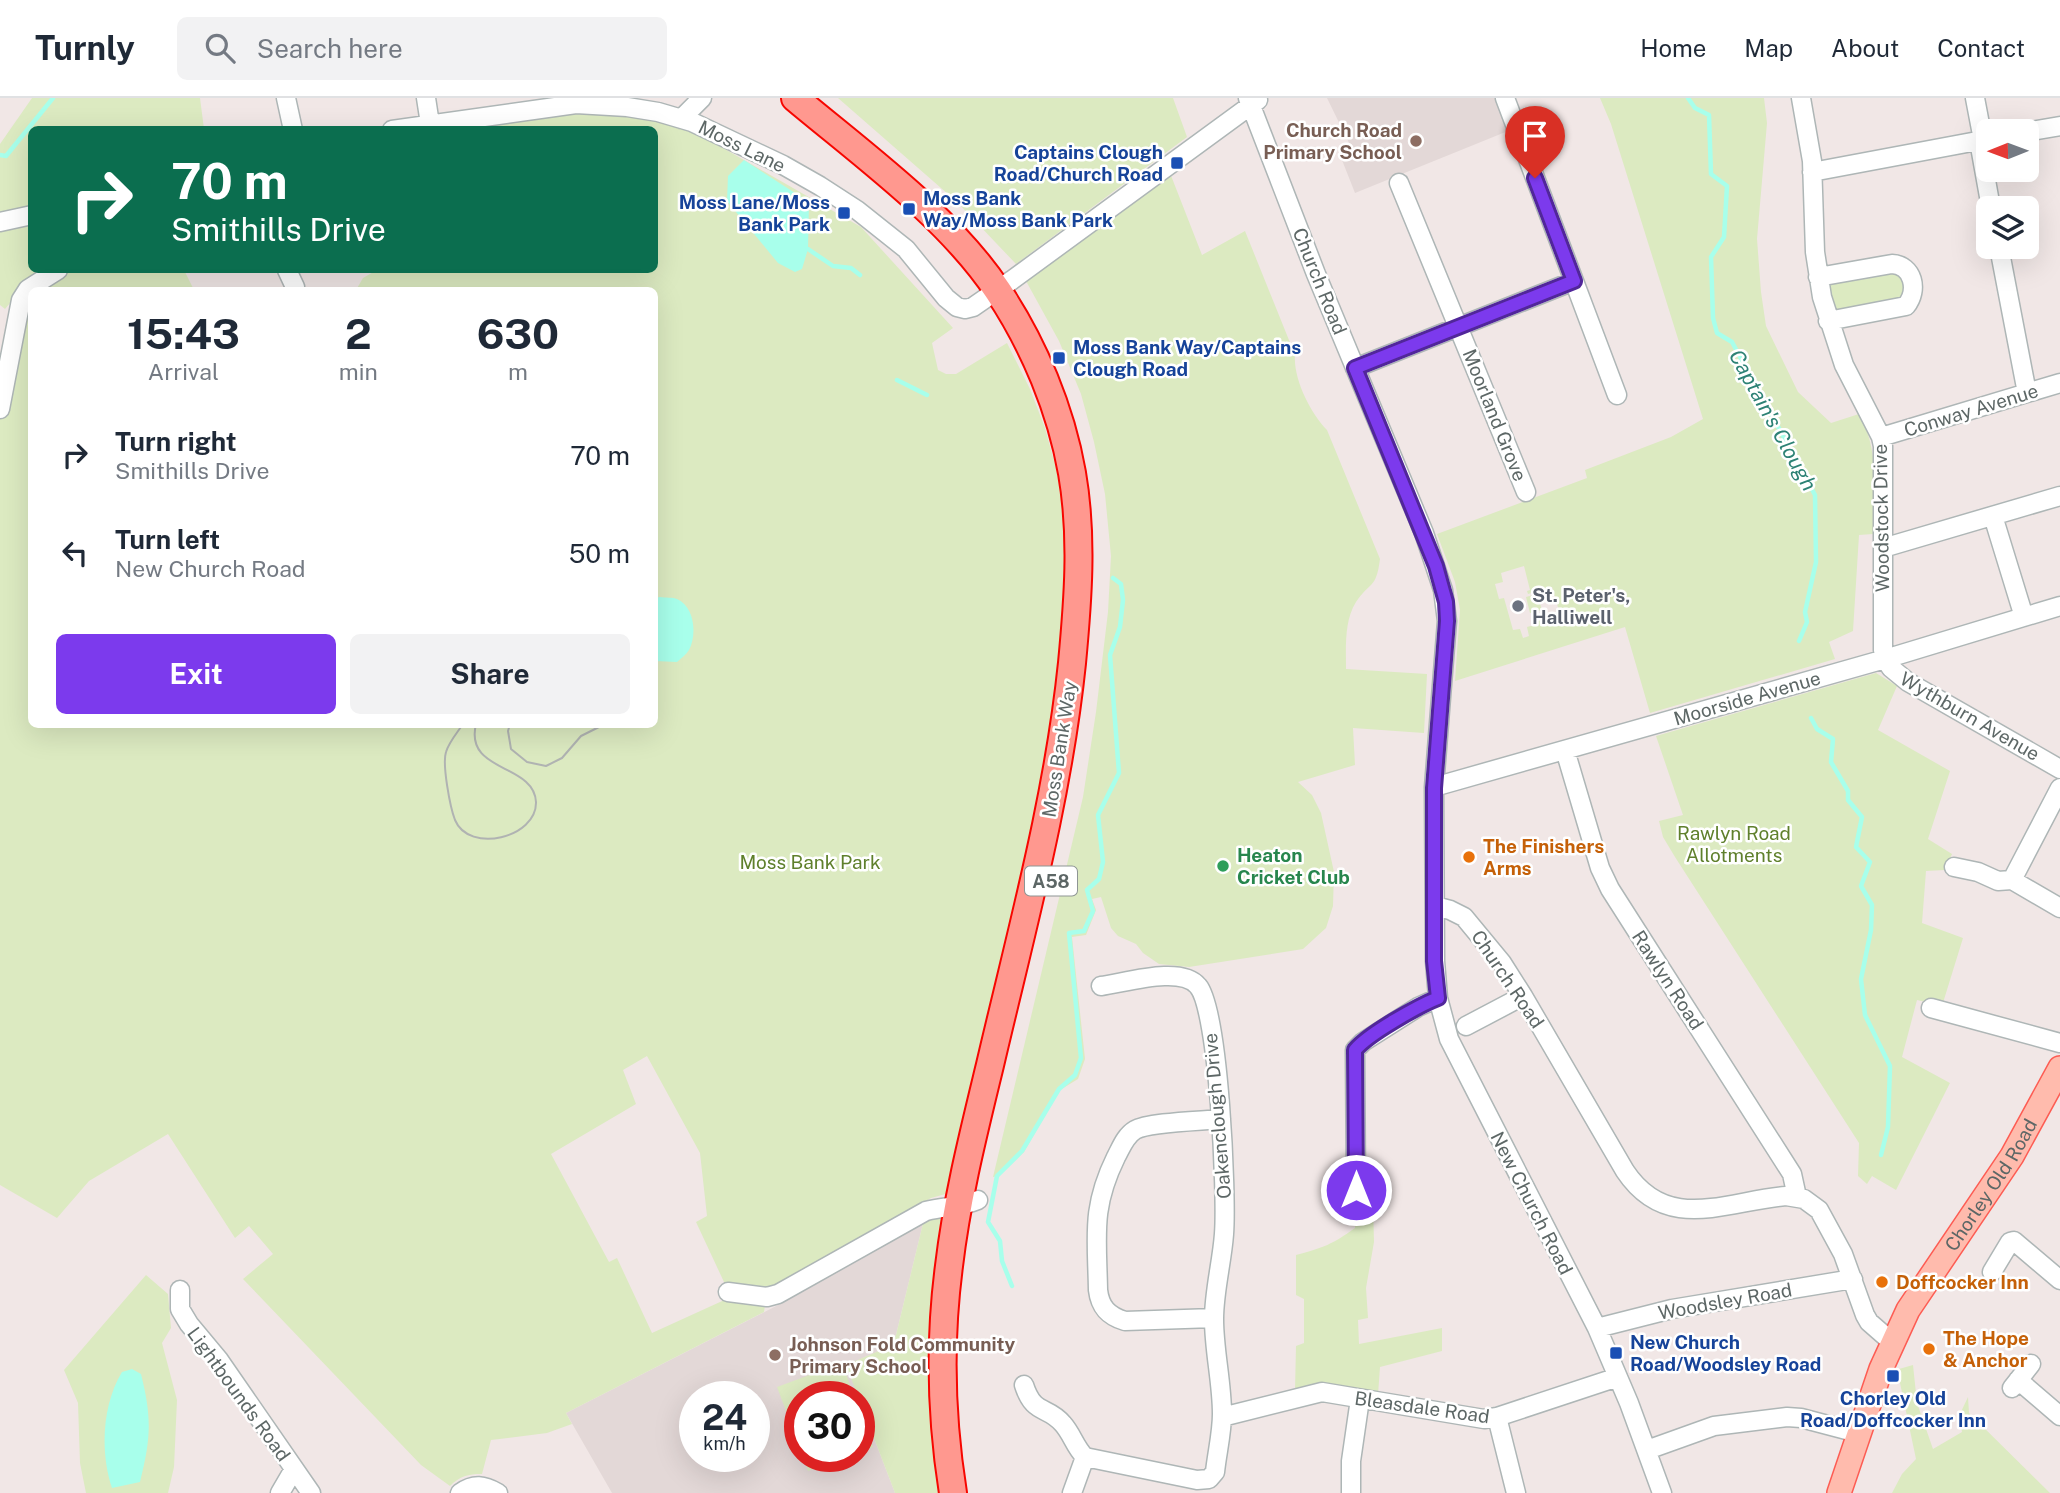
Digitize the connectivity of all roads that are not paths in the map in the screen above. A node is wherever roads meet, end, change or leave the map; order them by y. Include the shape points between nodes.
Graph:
1 (286, 98) edge
2 (426, 98) edge
3 (702, 98) edge
4 (795, 98) edge
5 (822, 98) edge
6 (1505, 98) edge
7 (1801, 98) edge
8 (1975, 98) edge
9 (1253, 100) edge
10 (597, 101) edge
11 (681, 118) junction
12 (1979, 119) edge
13 (430, 124) junction
14 (292, 126) edge
15 (417, 126) edge
16 (2060, 126) edge
17 (2039, 130) edge
18 (1976, 141) edge
19 (1812, 172) junction
20 (1399, 183) dead end
21 (28, 216) edge
22 (0, 222) edge
23 (2001, 259) edge
24 (53, 273) edge
25 (288, 273) edge
26 (1818, 276) junction
27 (1574, 281) junction
28 (1004, 284) junction
29 (31, 287) edge
30 (295, 287) dead end
31 (28, 289) edge
32 (1828, 321) junction
33 (1458, 327) junction
34 (1355, 368) junction
35 (2060, 383) edge
36 (2027, 393) junction
37 (1617, 395) dead end
38 (0, 409) edge
39 (1881, 437) junction
40 (1526, 492) dead end
41 (2060, 496) edge
42 (1993, 516) junction
43 (1883, 548) junction
44 (2060, 606) edge
45 (2024, 617) junction
46 (1885, 659) junction
47 (1565, 750) junction
48 (2060, 769) edge
49 (1434, 788) junction
50 (2060, 788) edge
51 (1954, 867) dead end
52 (2012, 880) junction
53 (1435, 906) junction
54 (2060, 908) edge
55 (1110, 981) dead end
56 (1523, 996) junction
57 (1438, 998) junction
58 (1931, 1008) dead end
59 (1466, 1026) dead end
60 (2060, 1042) edge
61 (2060, 1068) edge
62 (1221, 1119) junction
63 (1356, 1190) dead end
64 (1797, 1197) junction
65 (968, 1204) junction
66 (1992, 1272) dead end
67 (1853, 1279) junction
68 (2060, 1280) edge
69 (180, 1290) dead end
70 (728, 1292) dead end
71 (1214, 1318) junction
72 (1597, 1328) junction
73 (1897, 1333) junction
74 (2031, 1364) dead end
75 (1618, 1377) junction
76 (1024, 1385) dead end
77 (1360, 1399) junction
78 (2060, 1416) edge
79 (1222, 1417) junction
80 (1497, 1417) junction
81 (1858, 1433) junction
82 (1647, 1450) junction
83 (1086, 1457) junction
84 (294, 1469) junction
85 (280, 1493) edge
86 (311, 1493) edge
87 (460, 1493) edge
88 (498, 1493) edge
89 (953, 1493) edge
90 (970, 1493) edge
91 (1072, 1493) edge
92 (1351, 1493) edge
93 (1516, 1493) edge
94 (1662, 1493) edge
95 (1839, 1493) edge

1 - 14 street
2 - 13 street
3 - 11 street, Moss Lane
4 - 28 highway, Moss Bank Way / A58
5 - 28 highway, Moss Bank Way / A58 via 960,221
6 - 27 street
7 - 19 street, Woodstock Drive
8 - 12 street
9 - 28 street, Moss Lane
9 - 34 street, Church Road
10 - 11 street, Moss Lane
10 - 13 street, Moss Lane
11 - 28 street, Moss Lane via 783,165 857,210 906,249 957,307 973,307
13 - 15 street, Moss Lane
16 - 17 street
18 - 19 street
19 - 26 street, Woodstock Drive
20 - 33 street, Moorland Grove
21 - 22 street
23 - 36 street
24 - 29 street
25 - 30 street
26 - 32 street, Woodstock Drive
26 - 32 street via 1892,264 1903,266 1911,276 1913,293 1906,306
27 - 33 street
27 - 37 street
28 - 65 highway, Moss Bank Way / A58 via 1061,426 1072,474 1077,617 1051,807 979,1108
31 - 38 street via 21,300
32 - 39 street, Woodstock Drive via 1848,375
33 - 34 street
33 - 40 street, Moorland Grove
34 - 49 street, Church Road via 1436,566 1446,602
35 - 36 street, Conway Avenue
36 - 39 street, Conway Avenue
39 - 43 street, Woodstock Drive
41 - 42 street
42 - 43 street
42 - 45 street
43 - 46 street, Woodstock Drive
44 - 45 street, Moorside Avenue
45 - 46 street, Moorside Avenue
46 - 47 street, Moorside Avenue
46 - 48 street, Wythburn Avenue via 1908,682
47 - 49 street, Moorside Avenue
47 - 64 street, Rawlyn Road via 1610,889 1792,1174
49 - 53 street, Church Road
50 - 52 street
51 - 52 street via 1998,881
52 - 54 street
53 - 56 street, Church Road via 1464,917
53 - 57 street, New Church Road
55 - 62 street, Oakenclough Drive via 1174,976 1188,978 1198,986 1206,1006
56 - 59 street
56 - 64 street, Church Road via 1644,1194 1666,1206 1698,1210
57 - 63 street via 1355,1050
57 - 72 street, New Church Road via 1458,1059
58 - 60 street
61 - 73 main road, Chorley Old Road via 2018,1148 1942,1257
62 - 71 street, Oakenclough Drive via 1224,1235
62 - 71 street via 1134,1131 1103,1182 1096,1216 1099,1301 1105,1311 1125,1321
64 - 67 street via 1819,1210
65 - 70 street via 926,1211 778,1294
65 - 89 highway, Moss Bank Way / A58 via 949,1266 942,1356
65 - 90 highway, Moss Bank Way / A58 via 958,1394
66 - 68 street via 2014,1241
67 - 72 street, Woodsley Road via 1672,1309
67 - 73 street via 1869,1322
69 - 84 street, Lightbounds Road via 180,1308 189,1324
71 - 79 street, Oakenclough Drive
72 - 75 street, New Church Road
73 - 81 main road, Chorley Old Road
74 - 78 street via 2015,1384
75 - 80 street, Bleasdale Road
75 - 82 street, New Church Road
76 - 83 street via 1034,1413 1062,1422
77 - 79 street, Bleasdale Road via 1315,1392
77 - 80 street, Bleasdale Road via 1472,1418
77 - 92 street
79 - 83 street, Oakenclough Drive via 1215,1472 1203,1480 1166,1468
80 - 93 street
81 - 82 street via 1787,1417 1714,1426
81 - 95 main road, Chorley Old Road
82 - 94 street, New Church Road
83 - 91 street
84 - 85 street
84 - 86 street, Lightbounds Road
87 - 88 street via 481,1485

